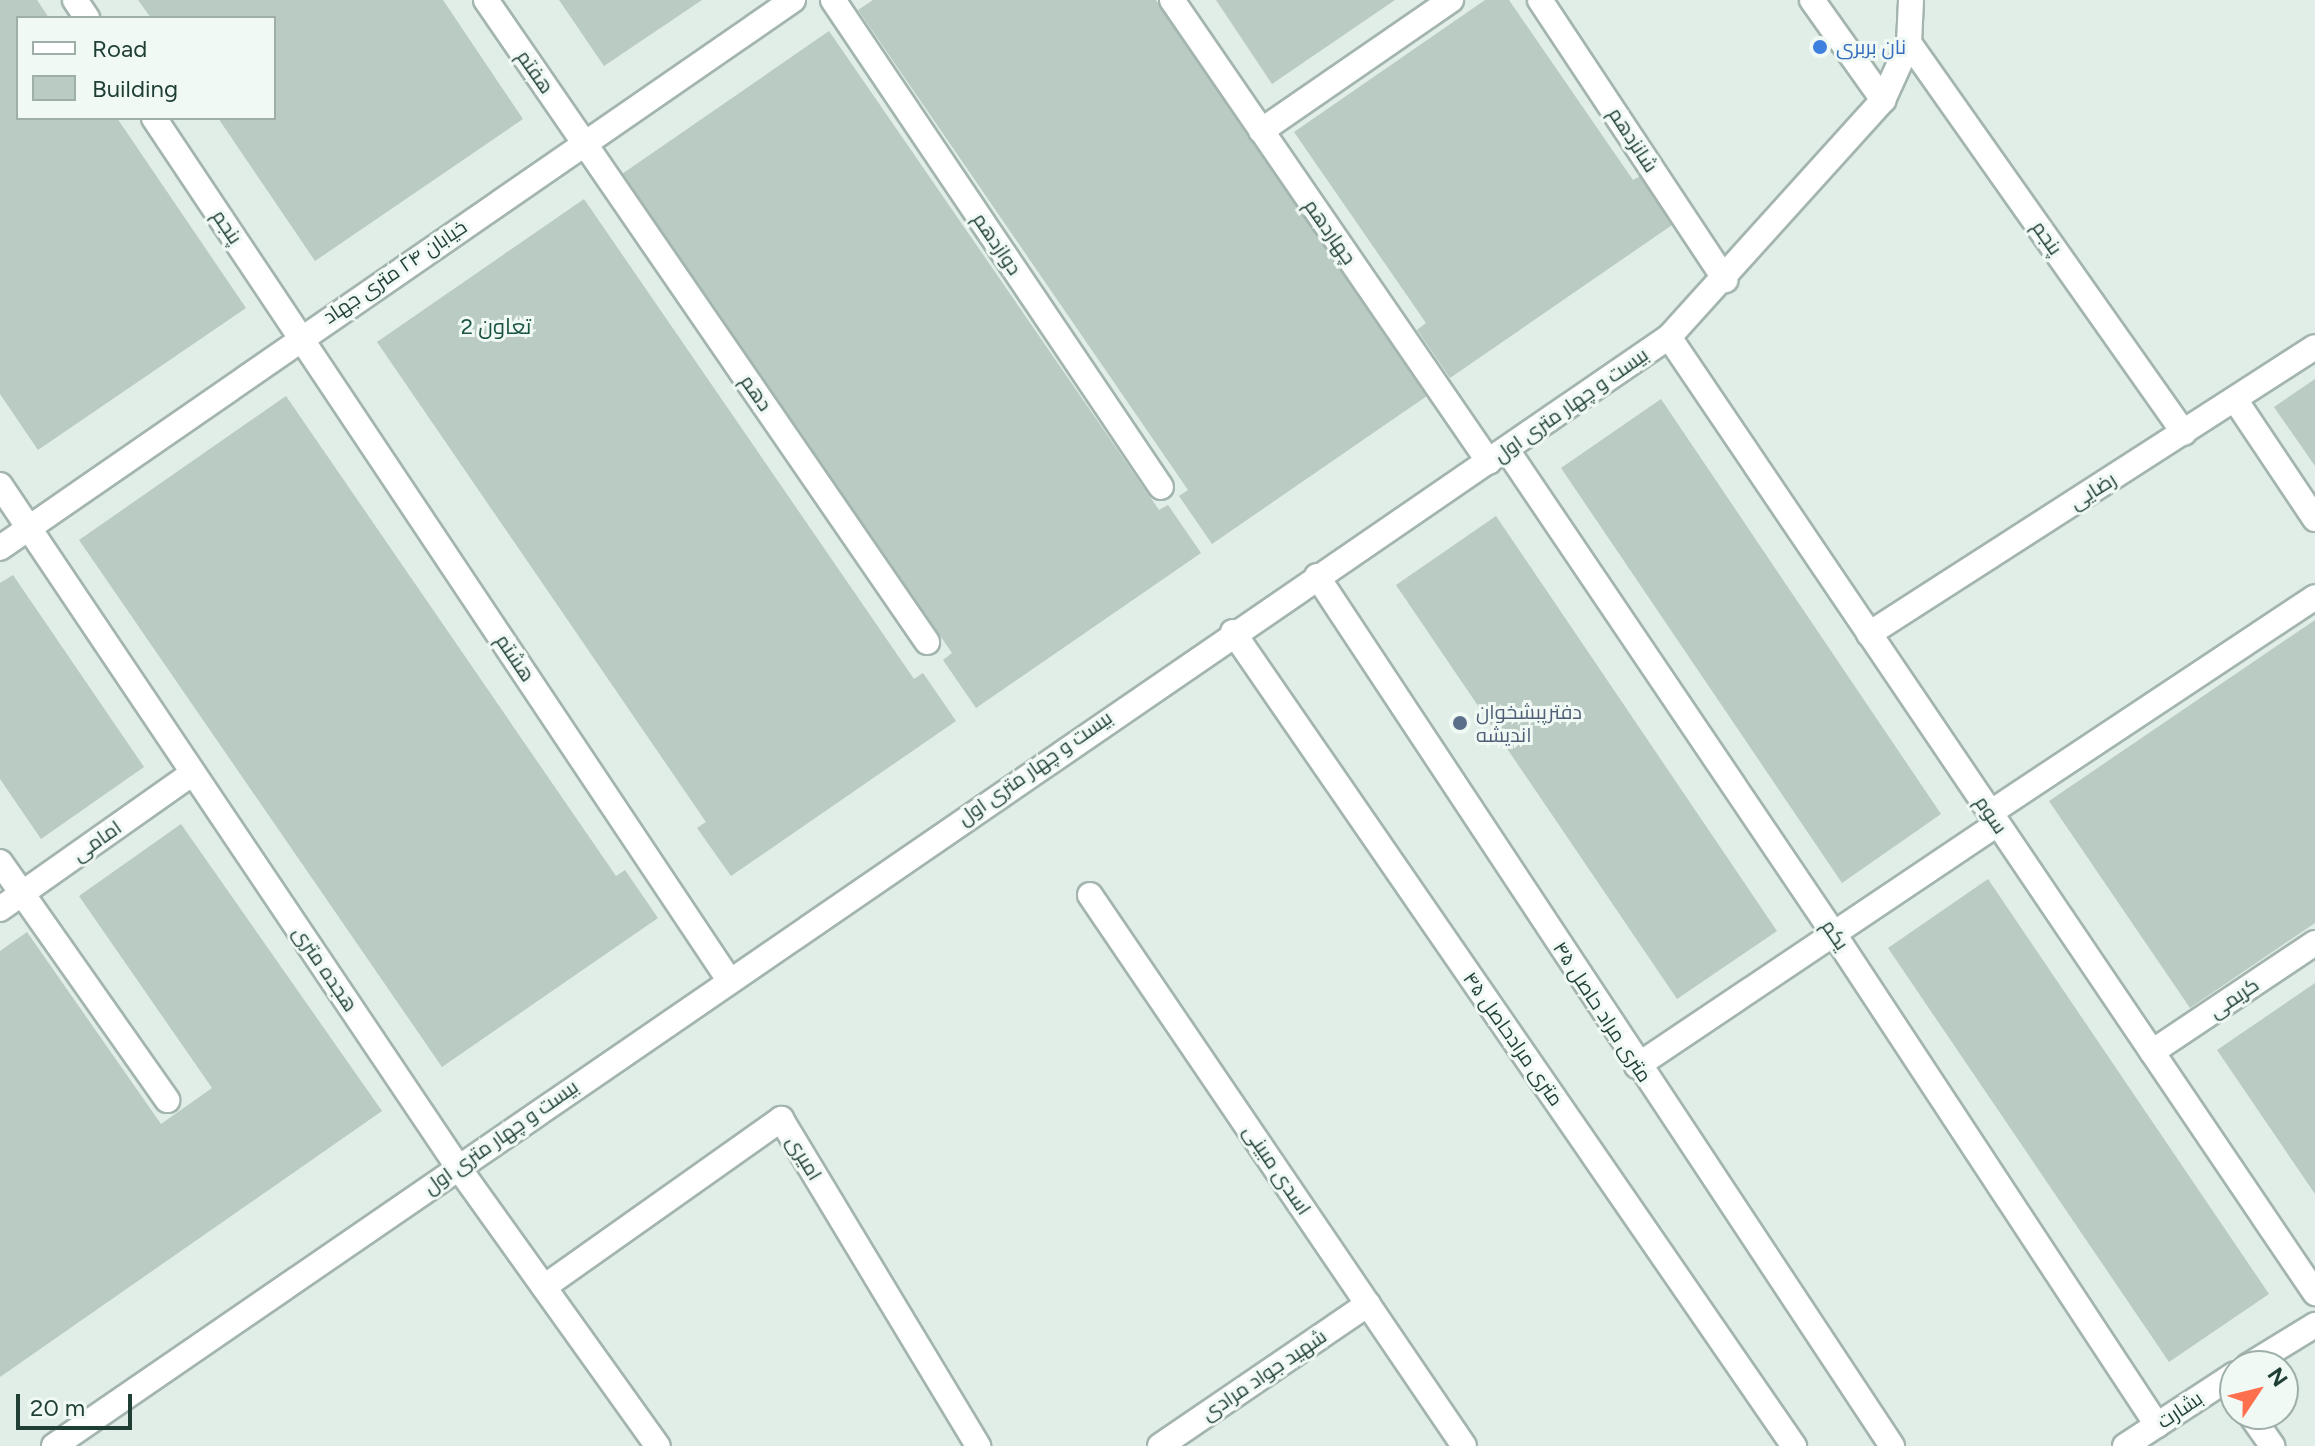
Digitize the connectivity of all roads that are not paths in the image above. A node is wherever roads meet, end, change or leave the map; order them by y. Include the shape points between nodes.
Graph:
1 (486, 0) edge
2 (833, 0) edge
3 (1172, 0) edge
4 (1451, 0) edge
5 (1540, 0) edge
6 (1812, 0) edge
7 (1911, 0) edge
8 (781, 3) edge
9 (1909, 43) junction
10 (1883, 100) junction
11 (155, 120) edge
12 (1261, 131) junction
13 (585, 144) junction
14 (1725, 280) junction
15 (300, 337) junction
16 (1669, 337) junction
17 (2315, 347) edge
18 (2236, 401) junction
19 (2184, 433) junction
20 (1498, 456) junction
21 (0, 485) edge
22 (1161, 487) dead end
23 (2315, 519) edge
24 (29, 528) junction
25 (0, 548) edge
26 (1317, 576) junction
27 (2315, 597) edge
28 (1233, 632) junction
29 (1869, 634) junction
30 (927, 642) dead end
31 (193, 773) junction
32 (1994, 818) junction
33 (0, 862) edge
34 (22, 894) junction
35 (1090, 895) dead end
36 (0, 909) edge
37 (1834, 934) junction
38 (2315, 943) edge
39 (729, 980) junction
40 (2152, 1052) junction
41 (1637, 1066) junction
42 (167, 1100) dead end
43 (458, 1167) junction
44 (544, 1287) junction
45 (2315, 1293) edge
46 (1368, 1304) junction
47 (2315, 1325) edge
48 (2274, 1350) edge
49 (2219, 1389) edge
50 (2157, 1425) junction
51 (54, 1446) edge
52 (658, 1446) edge
53 (978, 1446) edge
54 (1160, 1446) edge
55 (1464, 1446) edge
56 (1794, 1446) edge
57 (1892, 1446) edge
58 (2125, 1446) edge

1 - 13 street, هفتم
2 - 22 street, دوازدهم
3 - 12 street, چهاردهم
4 - 12 street
5 - 14 street, شانزدهم
6 - 10 street
7 - 9 street, بیست و چهار متری اول
8 - 13 street, خیابان ۲۴ متری جهاد
9 - 10 street, بیست و چهار متری اول
9 - 19 street, پنجم
10 - 14 street, بیست و چهار متری اول
11 - 15 street, پنجم
12 - 20 street, چهاردهم
13 - 15 street, خیابان ۲۴ متری جهاد
13 - 30 street, دهم
14 - 16 street, بیست و چهار متری اول
15 - 24 street, خیابان ۲۴ متری جهاد
15 - 39 street, هشتم
16 - 20 street, بیست و چهار متری اول
16 - 29 street, سوم
17 - 18 street, رضایی
18 - 19 street, رضایی
18 - 23 street
19 - 29 street, رضایی
20 - 26 street, بیست و چهار متری اول
20 - 37 street, یکم
21 - 24 street, هجده متری
24 - 25 street, خیابان ۲۴ متری جهاد
24 - 31 street, هجده متری
26 - 28 street, بیست و چهار متری اول
26 - 41 street, ۴۵ متری مراد حاصل
27 - 32 street
28 - 39 street, بیست و چهار متری اول
28 - 56 street, ۴۵ متری مرادحاصل
29 - 32 street, سوم
31 - 34 street, امامی
31 - 43 street, هجده متری
32 - 37 street
32 - 40 street, سوم
33 - 34 street
34 - 36 street, امامی
34 - 42 street
35 - 46 street, اسدی مبینی
37 - 41 street
37 - 50 street, یکم
38 - 40 street, کریمی
39 - 43 street, بیست و چهار متری اول
40 - 45 street, سوم
41 - 57 street, ۴۵ متری مراد حاصل
43 - 44 street, هجده متری
43 - 51 street, بیست و چهار متری اول
44 - 52 street, هجده متری
44 - 53 street, امیری via 781,1119
46 - 54 street, شهید جواد مرادی
46 - 55 street, اسدی مبینی
47 - 48 street
49 - 50 street, بشارت
50 - 58 street, بشارت

